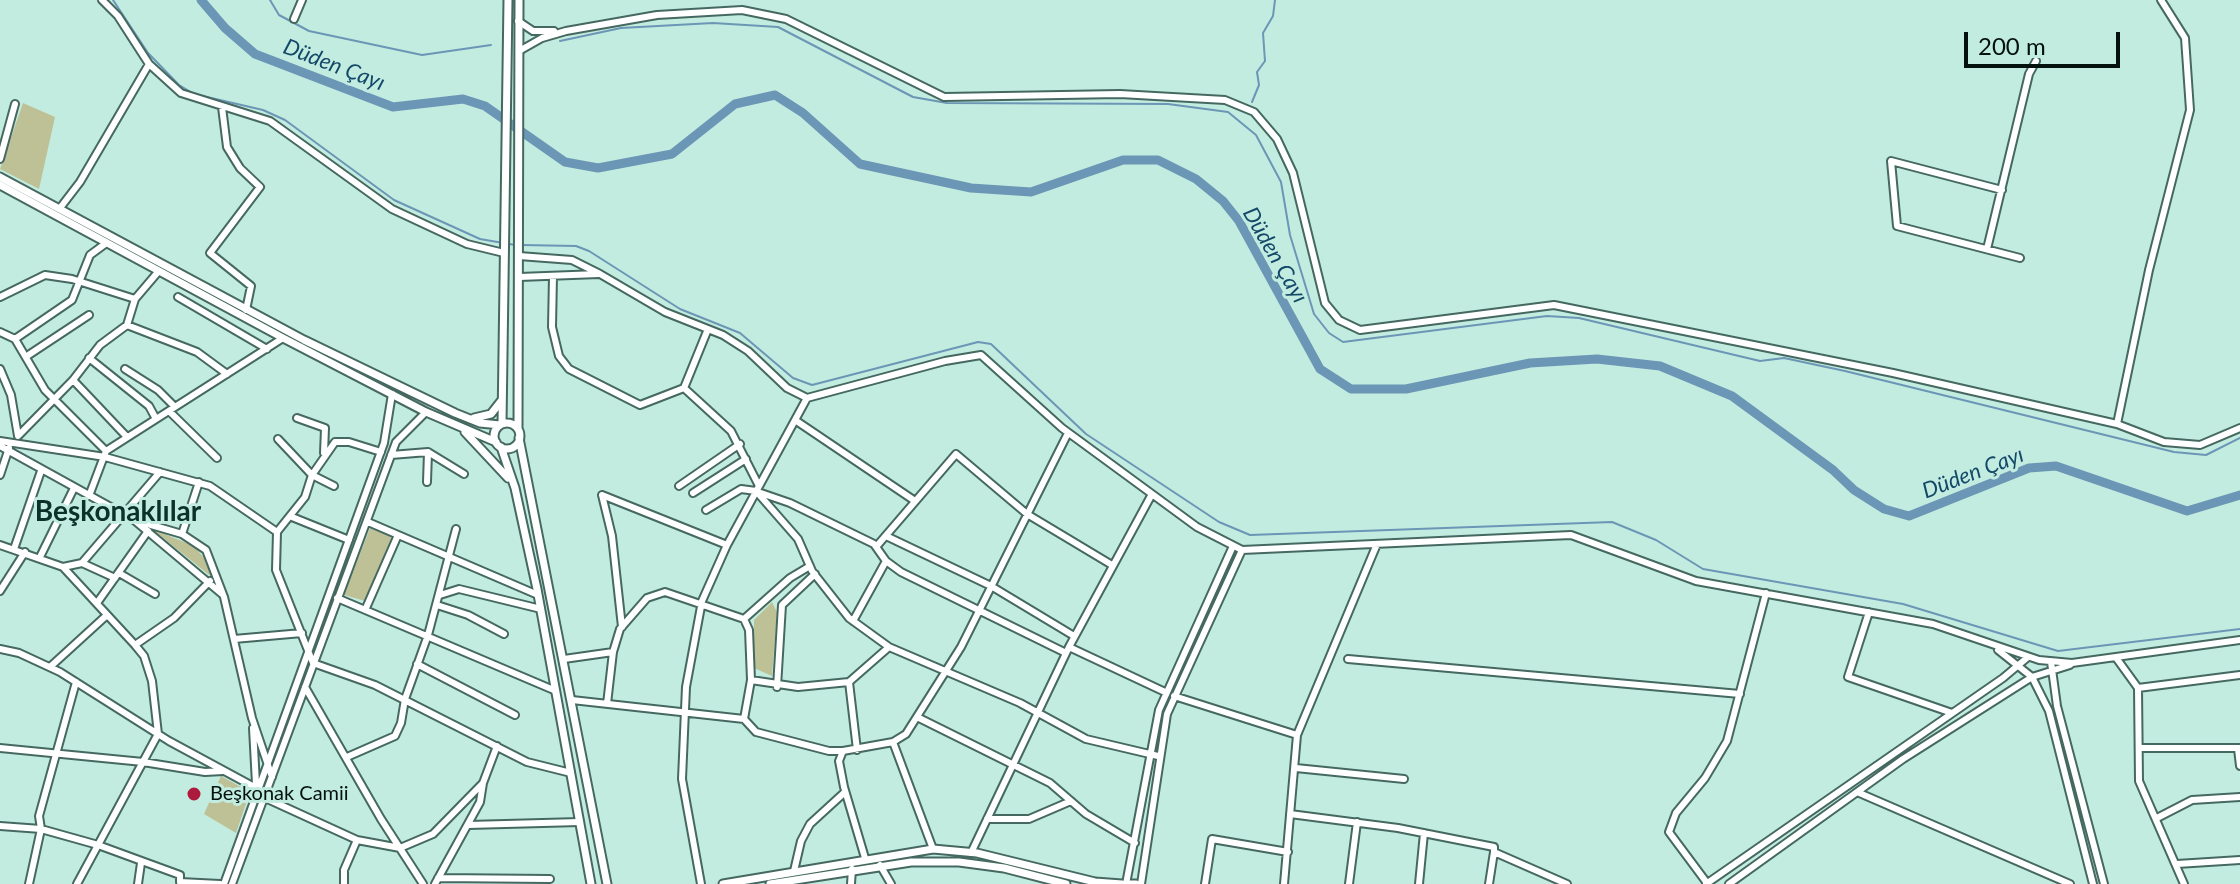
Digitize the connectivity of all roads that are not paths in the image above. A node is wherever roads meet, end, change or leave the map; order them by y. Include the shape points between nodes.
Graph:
1 (102, 0) edge
2 (302, 0) edge
3 (508, 0) edge
4 (519, 0) edge
5 (2161, 2) edge
6 (294, 19) dead end
7 (518, 21) junction
8 (566, 31) junction
9 (517, 53) junction
10 (2036, 61) dead end
11 (149, 64) junction
12 (15, 104) dead end
13 (222, 107) junction
14 (2, 144) edge
15 (0, 159) edge
16 (0, 177) edge
17 (0, 185) edge
18 (2002, 190) junction
19 (60, 208) junction
20 (105, 244) junction
21 (1987, 249) junction
22 (504, 253) junction
23 (519, 256) junction
24 (2020, 258) dead end
25 (158, 272) junction
26 (600, 274) junction
27 (553, 276) junction
28 (519, 277) junction
29 (81, 283) junction
30 (0, 297) edge
31 (178, 297) dead end
32 (135, 299) junction
33 (246, 310) junction
34 (89, 315) dead end
35 (127, 325) junction
36 (708, 329) junction
37 (0, 332) edge
38 (283, 338) junction
39 (15, 339) junction
40 (267, 349) junction
41 (27, 356) junction
42 (89, 358) junction
43 (0, 369) edge
44 (125, 369) dead end
45 (227, 374) junction
46 (73, 380) junction
47 (684, 388) junction
48 (392, 394) junction
49 (503, 398) junction
50 (807, 398) junction
51 (55, 400) junction
52 (172, 409) junction
53 (426, 412) junction
54 (297, 418) dead end
55 (156, 419) junction
56 (468, 419) junction
57 (795, 420) junction
58 (2117, 424) junction
59 (501, 425) junction
60 (457, 426) junction
61 (2240, 428) edge
62 (1068, 433) junction
63 (519, 434) junction
64 (19, 435) junction
65 (127, 437) junction
66 (278, 439) dead end
67 (14, 442) junction
68 (740, 444) junction
69 (498, 445) junction
70 (2, 446) edge
71 (381, 452) junction
72 (428, 452) junction
73 (324, 453) junction
74 (105, 454) junction
75 (391, 455) junction
76 (217, 458) dead end
77 (746, 459) junction
78 (41, 471) junction
79 (160, 472) junction
80 (464, 474) dead end
81 (0, 475) edge
82 (312, 475) junction
83 (199, 482) junction
84 (427, 482) dead end
85 (334, 486) dead end
86 (679, 486) dead end
87 (74, 488) junction
88 (515, 488) junction
89 (758, 490) junction
90 (693, 493) dead end
91 (1152, 494) junction
92 (89, 496) junction
93 (915, 501) junction
94 (706, 510) dead end
95 (124, 514) junction
96 (1027, 514) junction
97 (292, 517) junction
98 (368, 522) junction
99 (150, 528) junction
100 (456, 529) dead end
101 (277, 532) junction
102 (182, 534) junction
103 (398, 535) junction
104 (886, 536) junction
105 (349, 540) junction
106 (1377, 544) junction
107 (0, 545) edge
108 (727, 545) junction
109 (1233, 546) junction
110 (876, 547) junction
111 (14, 549) junction
112 (1242, 550) junction
113 (25, 552) junction
114 (40, 557) junction
115 (450, 557) junction
116 (886, 561) junction
117 (82, 563) junction
118 (1112, 565) junction
119 (810, 566) junction
120 (63, 567) junction
121 (815, 574) junction
122 (117, 575) junction
123 (210, 581) junction
124 (991, 586) junction
125 (0, 591) edge
126 (1766, 593) junction
127 (155, 594) dead end
128 (440, 595) junction
129 (538, 595) junction
130 (224, 597) junction
131 (337, 598) junction
132 (97, 603) junction
133 (437, 605) junction
134 (701, 607) junction
135 (366, 608) junction
136 (541, 609) junction
137 (980, 610) junction
138 (1869, 612) junction
139 (107, 615) junction
140 (744, 619) junction
141 (853, 621) junction
142 (622, 627) junction
143 (302, 633) junction
144 (504, 634) dead end
145 (428, 635) junction
146 (1074, 636) junction
147 (234, 639) junction
148 (2240, 640) edge
149 (135, 645) junction
150 (1992, 646) junction
151 (889, 647) junction
152 (0, 649) edge
153 (1067, 650) junction
154 (309, 651) junction
155 (613, 652) junction
156 (2028, 657) junction
157 (564, 659) junction
158 (1348, 659) dead end
159 (2117, 659) junction
160 (2051, 662) junction
161 (313, 663) junction
162 (2072, 663) junction
163 (417, 664) junction
164 (2016, 665) junction
165 (50, 667) junction
166 (946, 671) junction
167 (2054, 672) junction
168 (2240, 675) edge
169 (2032, 677) junction
170 (751, 680) junction
171 (76, 682) junction
172 (849, 682) junction
173 (305, 687) junction
174 (777, 687) junction
175 (2138, 688) junction
176 (556, 691) junction
177 (1165, 692) junction
178 (1740, 694) junction
179 (1174, 696) junction
180 (405, 699) junction
181 (572, 700) junction
182 (607, 704) junction
183 (684, 712) junction
184 (1037, 712) junction
185 (1952, 713) junction
186 (515, 715) dead end
187 (917, 717) junction
188 (252, 718) junction
189 (744, 719) junction
190 (158, 734) junction
191 (1297, 735) junction
192 (893, 742) junction
193 (497, 746) junction
194 (0, 748) edge
195 (2140, 748) junction
196 (2239, 748) edge
197 (857, 750) junction
198 (843, 751) junction
199 (56, 753) junction
200 (1148, 755) junction
201 (1158, 756) junction
202 (347, 757) junction
203 (143, 762) junction
204 (267, 762) junction
205 (1012, 765) junction
206 (2240, 766) edge
207 (1296, 768) junction
208 (224, 771) junction
209 (571, 773) junction
210 (272, 777) junction
211 (1404, 779) dead end
212 (483, 783) junction
213 (256, 788) junction
214 (845, 792) junction
215 (1857, 792) junction
216 (263, 797) junction
217 (2240, 797) edge
218 (1071, 801) junction
219 (1290, 814) junction
220 (2157, 818) junction
221 (987, 819) junction
222 (580, 822) junction
223 (1357, 822) junction
224 (468, 825) junction
225 (0, 826) edge
226 (41, 829) junction
227 (1424, 833) junction
228 (357, 840) junction
229 (1135, 843) junction
230 (98, 845) junction
231 (400, 848) junction
232 (933, 849) junction
233 (1288, 852) junction
234 (1494, 852) junction
235 (971, 853) junction
236 (865, 858) junction
237 (2240, 860) edge
238 (141, 863) junction
239 (2177, 864) junction
240 (880, 865) junction
241 (852, 869) junction
242 (794, 871) junction
243 (550, 879) dead end
244 (437, 881) edge
245 (798, 882) edge
246 (1045, 882) edge
247 (29, 884) edge
248 (77, 884) edge
249 (138, 884) edge
250 (222, 884) edge
251 (232, 884) edge
252 (344, 884) edge
253 (423, 884) edge
254 (591, 884) edge
255 (607, 884) edge
256 (701, 884) edge
257 (723, 884) edge
258 (770, 884) edge
259 (851, 884) edge
260 (891, 884) edge
261 (1066, 884) edge
262 (1125, 884) edge
263 (1138, 884) edge
264 (1205, 884) edge
265 (1284, 884) edge
266 (1349, 884) edge
267 (1419, 884) edge
268 (1489, 884) edge
269 (1567, 884) edge
270 (1707, 884) edge
271 (1729, 884) edge
272 (2070, 884) edge
273 (2093, 884) edge
274 (2104, 884) edge
275 (2184, 884) edge

1 - 11 street
2 - 6 street
3 - 22 main road
4 - 7 main road
5 - 58 street via 2185,38 2190,110
7 - 8 street via 533,31
7 - 9 main road
8 - 9 street
8 - 58 street via 657,15 742,10 786,19 944,97 1120,94 1225,100 1254,112 1277,139 1293,173 1325,303 1339,320 1360,330 1554,305
9 - 23 main road
10 - 18 street
11 - 13 street via 181,93
11 - 19 street
12 - 14 street
13 - 22 street via 252,112 285,129 392,209 467,244
13 - 33 street via 227,147 260,187 210,253 251,286
14 - 15 street
16 - 19 main road
17 - 20 main road
18 - 21 street
18 - 21 street via 1891,161 1897,226
19 - 33 main road
20 - 25 main road
20 - 29 street via 90,255
21 - 24 street
22 - 49 main road
23 - 26 street via 572,260
23 - 28 main road
25 - 32 street
25 - 38 main road
26 - 27 street
26 - 36 street via 665,312
27 - 28 street
27 - 47 street via 552,327 559,356 569,369 640,405
28 - 63 main road
29 - 30 street via 45,275
29 - 32 street
29 - 39 street via 72,300
31 - 40 street
32 - 35 street
33 - 56 main road
34 - 41 street
35 - 42 street
35 - 45 street via 197,352
36 - 47 street
36 - 50 street via 748,351 787,388
37 - 39 street
38 - 40 street
38 - 48 main road
39 - 41 street
40 - 45 street
41 - 51 street
42 - 46 street
42 - 55 street via 149,406
43 - 64 street
44 - 52 street via 158,390
45 - 52 street
46 - 51 street
46 - 65 street
47 - 68 street
48 - 53 main road
48 - 71 street
49 - 56 main road via 491,414
49 - 59 main road
50 - 57 street
50 - 62 street via 981,355
51 - 64 street
51 - 74 street
52 - 55 street
52 - 76 street
53 - 60 main road
53 - 75 street via 396,442
54 - 73 street via 325,428
55 - 65 street
56 - 59 main road
57 - 89 street
57 - 93 street
58 - 61 street via 2164,442 2200,445
59 - 63 main road via 512,424
59 - 69 main road via 495,431
60 - 69 main road
60 - 88 main road
62 - 91 street
62 - 96 street
63 - 69 main road via 512,447
63 - 157 main road
64 - 67 street
65 - 74 street
66 - 82 street
67 - 70 street
67 - 74 street
68 - 77 street
68 - 86 street
69 - 88 main road
70 - 78 street
70 - 81 street
71 - 73 street via 335,442
71 - 105 street
72 - 75 street
72 - 80 street
72 - 84 street
73 - 82 street
74 - 79 street
74 - 92 street
75 - 98 street
77 - 89 street
77 - 90 street
78 - 87 street
78 - 111 street
79 - 83 street
79 - 95 street
82 - 85 street
82 - 97 street
83 - 101 street
83 - 102 street
87 - 92 street
87 - 114 street
88 - 129 main road
89 - 94 street via 741,489
89 - 108 street
89 - 110 street
89 - 119 street via 798,539
91 - 109 street
91 - 118 street
92 - 95 street
93 - 96 street via 956,454
93 - 104 street
95 - 99 street
95 - 117 street
96 - 118 street
96 - 124 street
97 - 101 street
97 - 105 street
98 - 103 street
98 - 131 street
99 - 102 street
99 - 122 street
99 - 123 street
100 - 115 street
101 - 143 street via 276,570
102 - 130 street via 206,550
103 - 115 street
103 - 135 street
104 - 110 street
104 - 124 street
105 - 154 street
106 - 112 street
106 - 126 street via 1571,535 1696,581
106 - 191 street
107 - 111 street
108 - 134 street
108 - 142 street via 602,495
109 - 112 street
109 - 177 street
110 - 116 street
111 - 113 street
112 - 179 street
113 - 114 street
113 - 125 street
114 - 120 street
115 - 128 street
115 - 129 street
116 - 137 street
116 - 141 street
117 - 120 street
117 - 122 street
118 - 146 street
119 - 121 street
119 - 140 street
120 - 132 street
121 - 141 street
121 - 174 street via 782,605
122 - 127 street
122 - 132 street
123 - 130 street
123 - 149 street via 174,618
124 - 137 street
124 - 146 street
126 - 138 street
126 - 178 street
128 - 133 street
128 - 136 street via 459,589
129 - 136 main road
130 - 147 street
131 - 135 street
131 - 161 street
132 - 139 street
133 - 144 street
133 - 145 street
134 - 140 street
134 - 142 street via 657,593
134 - 183 street
135 - 145 street
136 - 176 main road
137 - 153 street
137 - 166 street
138 - 150 street via 1933,624
138 - 185 street via 1848,677
139 - 149 street
139 - 165 street
140 - 170 street
141 - 151 street
142 - 155 street
143 - 147 street
143 - 154 street
145 - 163 street
145 - 176 street
146 - 153 street
147 - 188 street
148 - 159 street
149 - 190 street via 149,672
150 - 156 street
150 - 164 street
151 - 166 street
151 - 172 street
152 - 165 street
153 - 177 street
153 - 184 street
154 - 161 street
154 - 204 street
155 - 157 street
155 - 182 street
156 - 160 street
156 - 164 street
157 - 181 main road
158 - 178 street
159 - 162 street
159 - 175 street
160 - 162 street
160 - 167 street
161 - 173 street
161 - 180 street
162 - 167 street
163 - 180 street
163 - 186 street
164 - 169 street
164 - 185 street
165 - 171 street
166 - 184 street
166 - 187 street
167 - 169 street
167 - 274 street via 2057,706
168 - 175 street
169 - 215 street
169 - 273 street via 2049,711
170 - 174 street
170 - 189 street
171 - 190 street
171 - 199 street
172 - 174 street
172 - 197 street
173 - 202 street
173 - 210 street
175 - 195 street
176 - 209 main road
177 - 200 street
178 - 270 street via 1727,741 1676,813 1669,832
179 - 191 street
179 - 201 street
180 - 193 street
180 - 202 street via 395,736
181 - 182 street
181 - 255 main road
182 - 183 street
183 - 189 street
183 - 256 street via 682,779
184 - 200 street via 1086,739
184 - 205 street
185 - 270 street
187 - 192 street
187 - 205 street
188 - 204 street
188 - 213 street
189 - 198 street via 756,732
190 - 203 street
190 - 208 street
191 - 207 street
192 - 197 street
192 - 232 street
193 - 209 street via 527,762
193 - 212 street
194 - 199 street
195 - 196 street
195 - 220 street via 2139,781
196 - 206 street
197 - 198 street
198 - 214 street via 839,761
199 - 203 street
199 - 226 street via 39,816
200 - 201 street
200 - 229 street
201 - 263 street
202 - 231 street
203 - 208 street
203 - 230 street
204 - 210 street
204 - 213 street
205 - 218 street via 1050,783
205 - 221 street
207 - 211 street
207 - 219 street
208 - 213 street
209 - 222 main road
210 - 216 street
212 - 224 street
212 - 231 street via 433,834
213 - 216 street
213 - 250 street
214 - 236 street
214 - 242 street via 810,824
215 - 271 street
215 - 272 street
216 - 228 street
216 - 251 street
217 - 220 street via 2192,800
218 - 221 street via 1029,819
218 - 229 street
219 - 223 street
219 - 233 street
220 - 239 street
221 - 235 street
222 - 224 street
222 - 254 main road
223 - 227 street
223 - 266 street
224 - 244 street
225 - 226 street
226 - 230 street
226 - 247 street
227 - 234 street via 1494,847
227 - 267 street
228 - 231 street
228 - 252 street
229 - 262 street
230 - 238 street
230 - 248 street
231 - 253 street
232 - 235 main road
232 - 236 main road
233 - 264 street via 1212,839
233 - 265 street
234 - 268 street
234 - 269 street
235 - 262 main road
236 - 242 main road
237 - 239 street
238 - 249 street
238 - 250 street via 180,875 180,882
239 - 275 street
240 - 241 main road
240 - 246 main road via 959,862
240 - 260 street
241 - 245 main road
241 - 259 street
242 - 257 main road
243 - 244 street
245 - 258 main road
246 - 261 main road
262 - 263 main road

